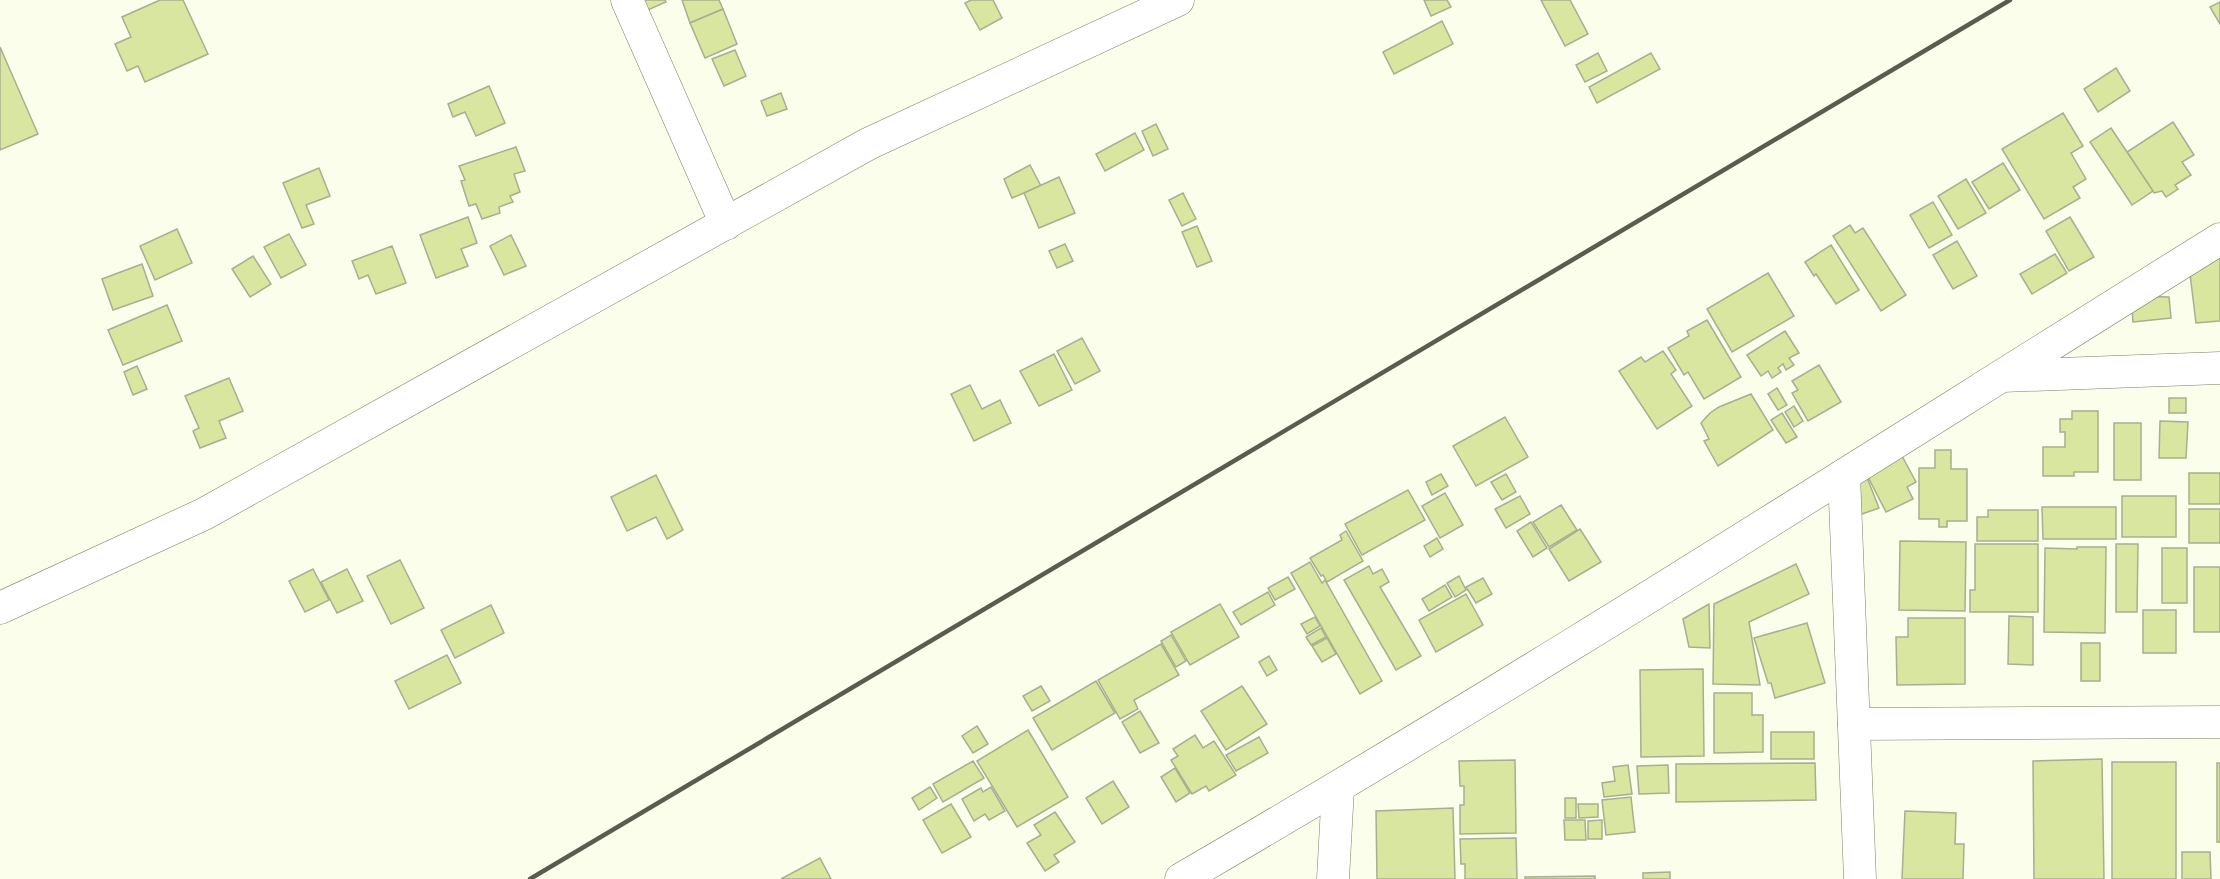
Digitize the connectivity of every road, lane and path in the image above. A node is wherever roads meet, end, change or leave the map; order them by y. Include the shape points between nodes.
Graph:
1 (627, 0) edge
2 (1178, 0) edge
3 (726, 224) junction
4 (2220, 239) edge
5 (2220, 368) edge
6 (2001, 376) junction
7 (1844, 475) junction
8 (0, 608) edge
9 (2220, 722) edge
10 (1854, 724) junction
11 (1338, 788) junction
12 (1181, 879) edge
13 (1333, 879) edge
14 (1860, 879) edge

1 - 3 street
2 - 3 street via 868,144
3 - 8 street via 204,514
4 - 6 street
5 - 6 street
6 - 7 street
7 - 10 street
7 - 11 street
9 - 10 street
10 - 14 street
11 - 12 street
11 - 13 street

